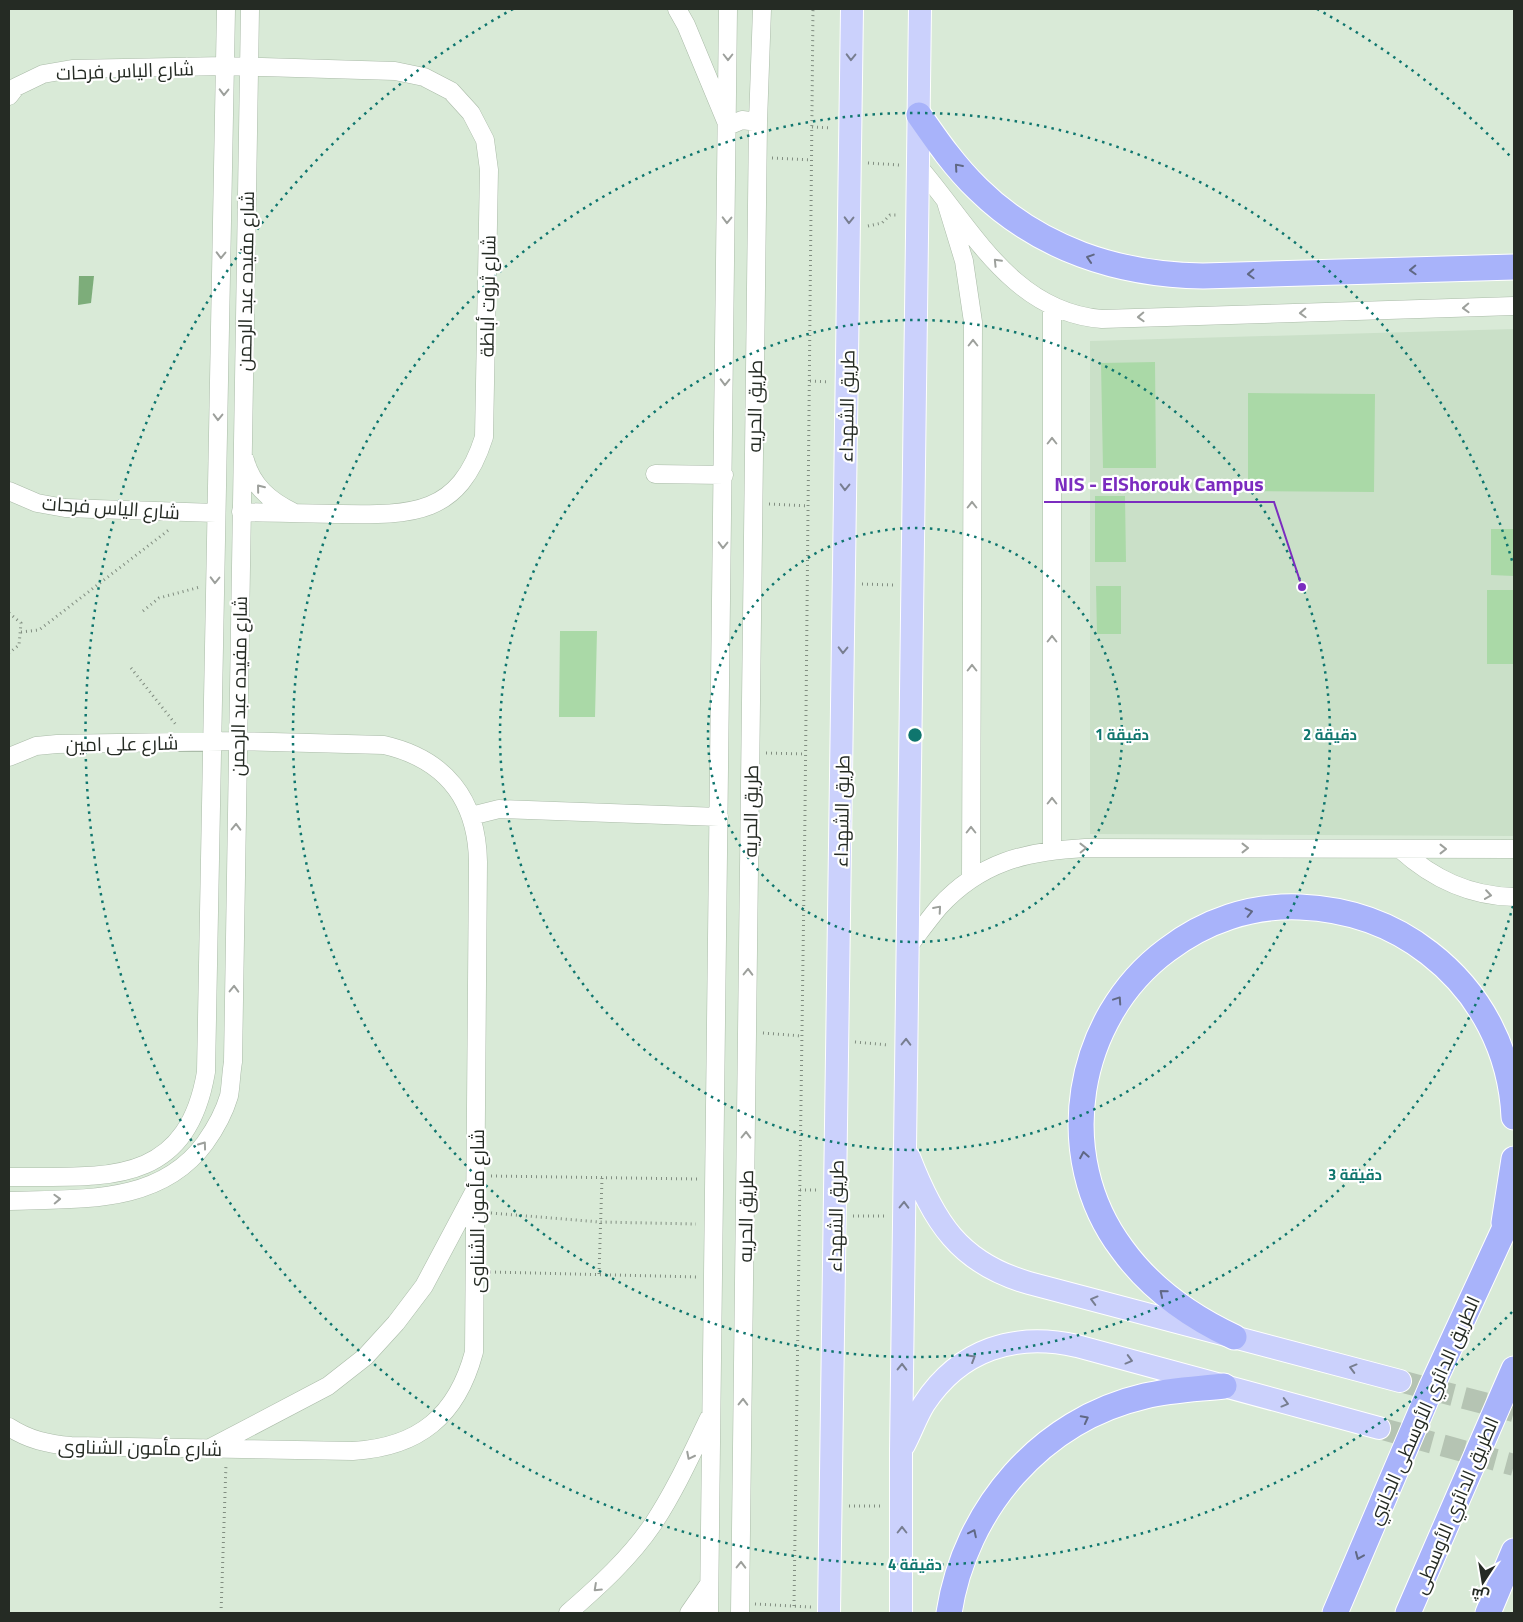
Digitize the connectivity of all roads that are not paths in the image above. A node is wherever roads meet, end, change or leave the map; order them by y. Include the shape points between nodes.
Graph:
1 (226, 9) edge
2 (250, 9) edge
3 (677, 9) edge
4 (728, 9) edge
5 (762, 9) edge
6 (852, 9) edge
7 (920, 9) edge
8 (225, 66) junction
9 (249, 67) junction
10 (9, 96) edge
11 (918, 115) junction
12 (758, 122) junction
13 (728, 126) junction
14 (918, 166) junction
15 (946, 202) junction
16 (1514, 267) edge
17 (1514, 306) edge
18 (1052, 307) junction
19 (242, 448) junction
20 (655, 474) dead end
21 (724, 475) junction
22 (9, 491) edge
23 (216, 513) junction
24 (241, 513) junction
25 (296, 513) junction
26 (214, 741) junction
27 (237, 741) junction
28 (9, 757) edge
29 (471, 816) junction
30 (719, 816) junction
31 (1400, 849) junction
32 (1514, 849) edge
33 (1052, 850) junction
34 (971, 879) junction
35 (1514, 897) edge
36 (908, 947) junction
37 (1514, 1117) edge
38 (905, 1145) junction
39 (1514, 1159) edge
40 (9, 1176) edge
41 (476, 1182) junction
42 (9, 1201) edge
43 (1514, 1208) edge
44 (1496, 1247) junction
45 (1234, 1337) junction
46 (1514, 1369) edge
47 (1400, 1381) tunnel mouth
48 (1224, 1386) junction
49 (712, 1413) junction
50 (9, 1427) edge
51 (1379, 1428) tunnel mouth
52 (218, 1449) junction
53 (901, 1451) junction
54 (1514, 1551) edge
55 (710, 1584) junction
56 (740, 1608) edge
57 (829, 1611) edge
58 (568, 1613) edge
59 (689, 1613) edge
60 (709, 1613) edge
61 (901, 1613) edge
62 (949, 1613) edge
63 (1336, 1613) edge
64 (1408, 1613) edge
65 (1488, 1613) edge

1 - 8 street, شارع مفيده عبد الرحمن
2 - 9 street, شارع مفيده عبد الرحمن
3 - 13 street
4 -> 13 street, طريق الحريه
5 - 12 street, طريق الحريه
6 -> 57 main road, طريق الشهداء
7 - 11 main road
8 - 9 street, شارع الياس فرحات
8 - 10 street, شارع الياس فرحات via 72,69 43,74 16,88
8 -> 23 street, شارع مفيده عبد الرحمن
9 - 19 street, شارع مفيده عبد الرحمن
9 - 25 street, شارع ثروت أباظة via 395,71 424,77 451,91 471,113 485,140 489,170 484,436 476,461 462,483 442,500 419,510 393,514
11 - 14 main road
16 -> 11 highway via 1203,276 1141,272 1111,265 1053,243 1001,210 956,166
12 - 13 street via 742,120
56 -> 12 street, طريق الحريه
13 -> 21 street, طريق الحريه
14 - 15 street
14 - 36 main road
18 -> 15 street via 1031,295 1013,278
34 -> 15 street via 973,322 964,261
17 -> 18 street via 1102,319 1076,316
33 -> 18 street
19 - 24 street, شارع مفيده عبد الرحمن
25 -> 19 street via 276,504 259,489 248,469
20 - 21 street
21 -> 30 street, طريق الحريه
22 - 23 street, شارع الياس فرحات via 37,503 66,508
23 - 24 street via 228,528
23 - 24 street via 229,498
23 -> 26 street, شارع مفيده عبد الرحمن
24 - 25 street, شارع ثروت أباظة
24 - 27 street, شارع مفيده عبد الرحمن
26 - 27 street, شارع على امين
26 - 28 street, شارع على امين via 57,744 36,746
26 - 40 street, شارع مفيده عبد الرحمن via 206,1072 202,1100 189,1127 170,1149 146,1165 118,1174
27 - 29 street, شارع مأمون الشناوى via 384,745 404,750 440,770 454,785
42 -> 27 street, شارع مفيده عبد الرحمن via 104,1197 137,1191 168,1178 196,1156 216,1128 229,1096 233,1062
29 - 30 street via 499,809
29 - 41 street, شارع مأمون الشناوى via 478,842
30 - 49 street, طريق الحريه
31 -> 32 street
33 -> 31 street
31 -> 35 street via 1445,882 1481,894
33 - 34 street via 1010,859
36 -> 34 street via 937,909
38 -> 36 main road
45 -> 37 highway via 1182,1309 1139,1271 1105,1223 1086,1169 1081,1119 1087,1070 1094,1046 1116,1002 1148,964 1188,934 1252,911 1286,907 1321,908 1387,927 1444,965 1482,1011 1501,1049 1510,1082
45 -> 38 main road via 1012,1278 980,1262 965,1252 941,1226 926,1199
53 -> 38 main road
39 - 44 highway via 1509,1201
41 - 52 street via 424,1286 364,1357 328,1386
41 - 52 street, شارع مأمون الشناوى via 474,1352 467,1376 441,1416 423,1432 378,1450
43 - 44 highway, الطريق الدائري الأوسطى الجانبي
44 -> 63 highway, الطريق الدائري الأوسطى الجانبي via 1431,1388
47 -> 45 main road
46 - 64 highway, الطريق الدائري الأوسطى
48 -> 51 main road
53 -> 48 main road via 924,1404 946,1378 974,1356 1006,1344 1059,1342
62 -> 48 highway via 958,1570 979,1522 1010,1478 1048,1442 1070,1427 1118,1404 1170,1392
49 - 55 street, طريق الحريه
49 -> 58 street via 653,1524 627,1557
50 - 52 street, شارع مأمون الشناوى via 22,1436 46,1444
61 -> 53 main road
54 - 65 highway
55 - 59 street
55 - 60 street, طريق الحريه

